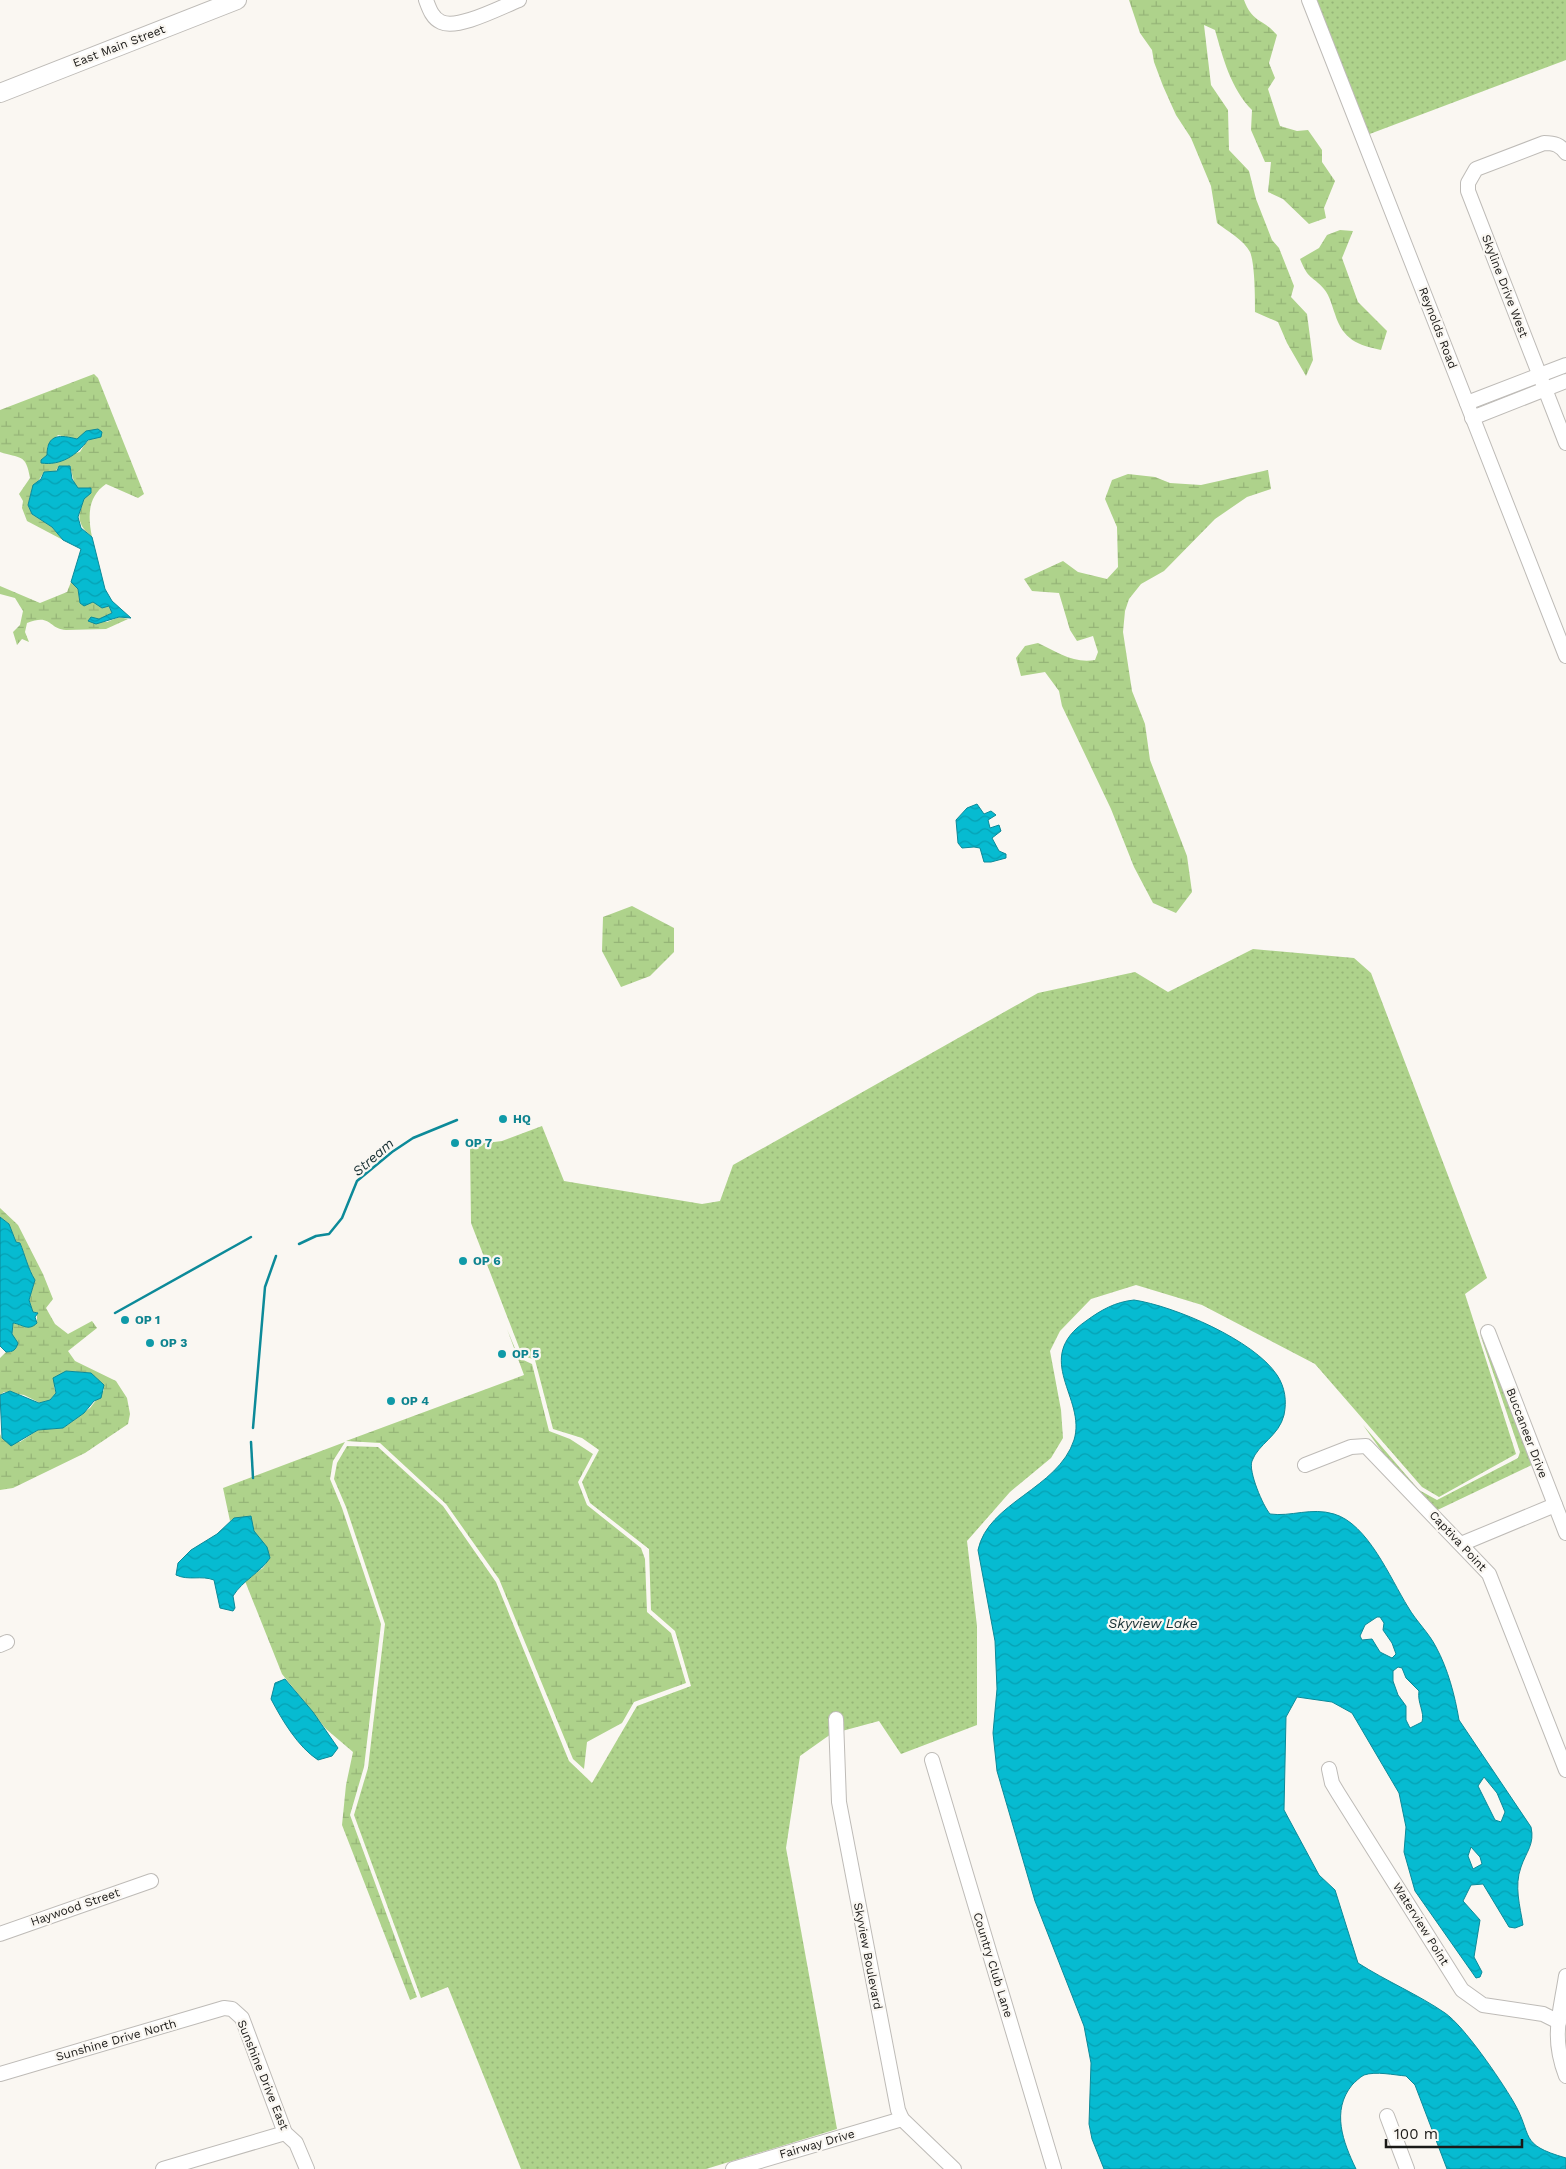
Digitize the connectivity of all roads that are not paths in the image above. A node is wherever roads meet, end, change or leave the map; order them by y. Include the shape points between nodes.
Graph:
1 (238, 0) edge
2 (426, 0) edge
3 (519, 0) edge
4 (1309, 0) edge
5 (0, 93) edge
6 (1566, 153) edge
7 (1566, 365) edge
8 (1540, 375) junction
9 (1566, 381) edge
10 (1545, 389) junction
11 (1467, 404) junction
12 (1472, 418) junction
13 (1566, 443) edge
14 (1566, 656) edge
15 (1488, 1332) dead end
16 (1306, 1465) dead end
17 (1555, 1506) junction
18 (1566, 1533) edge
19 (1460, 1544) junction
20 (836, 1719) dead end
21 (932, 1760) dead end
22 (1329, 1769) dead end
23 (1566, 1770) edge
24 (151, 1881) dead end
25 (0, 1934) edge
26 (1566, 1976) edge
27 (232, 2009) joint
28 (1559, 2022) junction
29 (0, 2074) edge
30 (1566, 2076) edge
31 (1387, 2116) dead end
32 (902, 2119) junction
33 (285, 2133) junction
34 (163, 2169) edge
35 (307, 2169) edge
36 (734, 2169) edge
37 (954, 2169) edge
38 (1054, 2169) edge
39 (1407, 2169) edge

1 - 5 main road, East Main Street
2 - 3 street via 434,17 448,24 459,23
4 - 11 street, Reynolds Road
6 - 8 street, Skyline Drive West via 1561,146 1544,143 1476,169 1468,183 1468,191
7 - 8 street
8 - 10 street, Skyline Drive West
8 - 11 street
9 - 10 street
10 - 12 street
10 - 13 street, Skyline Drive West
11 - 12 street, Reynolds Road
12 - 14 street, Reynolds Road
15 - 17 street, Buccaneer Drive
16 - 19 street, Captiva Point via 1351,1447 1366,1446
17 - 18 street, Buccaneer Drive
17 - 19 street
19 - 23 street, Captiva Point via 1489,1574
20 - 32 street, Skyview Boulevard via 838,1802
21 - 38 street, Country Club Lane
22 - 28 street, Waterview Point via 1338,1793 1462,1990 1483,2005 1543,2014
24 - 25 street, Haywood Street
26 - 28 street
27 - 29 street, Sunshine Drive North via 224,2008
27 - 33 street, Sunshine Drive East via 242,2018
28 - 30 street via 1558,2055
31 - 39 street
32 - 36 street, Fairway Drive
32 - 37 street
33 - 34 street
33 - 35 street, Sunshine Drive East via 296,2143

